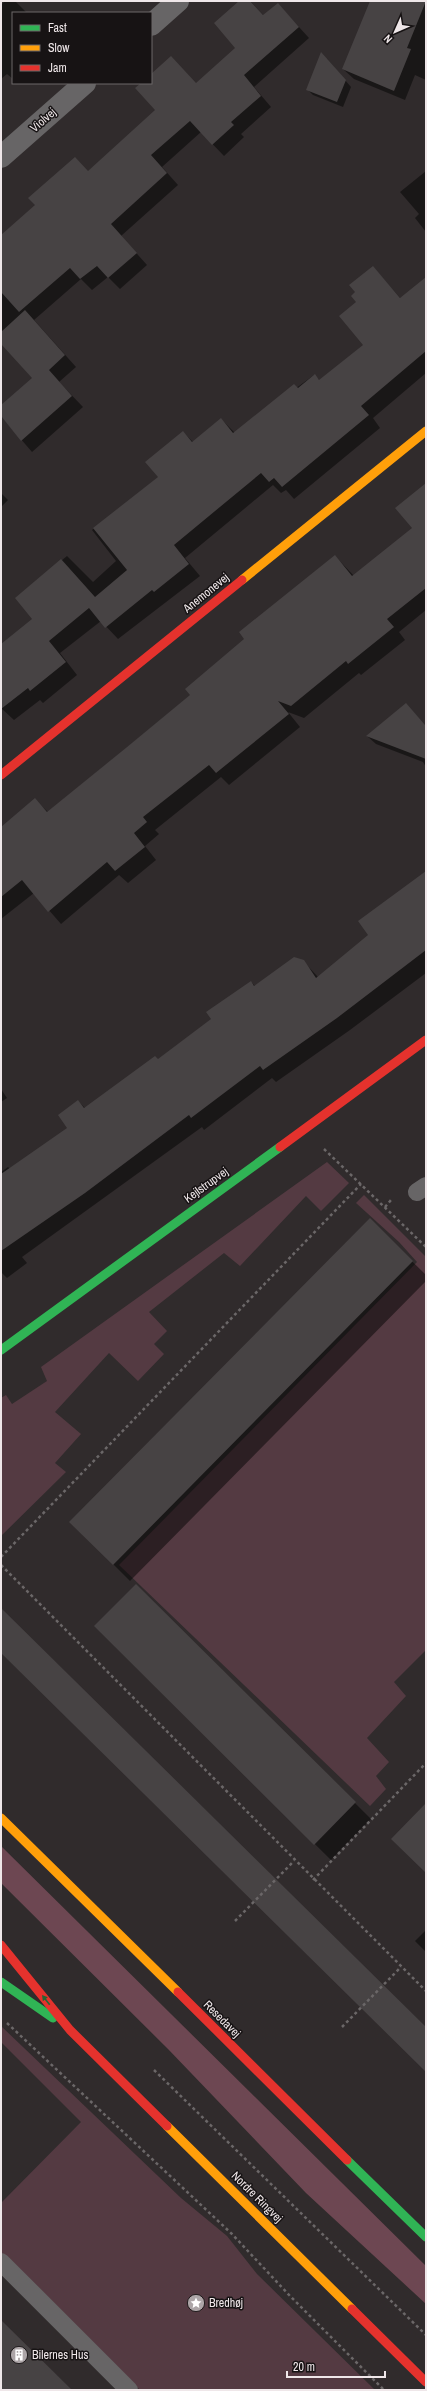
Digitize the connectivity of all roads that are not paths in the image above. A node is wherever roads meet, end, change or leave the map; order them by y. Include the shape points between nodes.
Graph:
1 (178, 1) edge
2 (152, 24) edge
3 (84, 84) edge
4 (1, 157) edge
5 (426, 431) edge
6 (1, 775) edge
7 (426, 1040) edge
8 (1, 1350) edge
9 (1, 1818) edge
10 (1, 1945) edge
11 (1, 1982) edge
12 (70, 2030) junction
13 (426, 2237) edge
14 (1, 2262) edge
15 (426, 2382) edge
16 (129, 2390) edge

1 - 2 street
3 - 4 street, Violvej
5 - 6 street, Anemonevej
7 - 8 street, Kejlstrupvej
9 - 13 street, Resedavej
12 -> 10 street, Nordre Ringvej
11 - 12 street, Nordre Ringvej
12 - 15 street, Nordre Ringvej
14 - 16 lane

